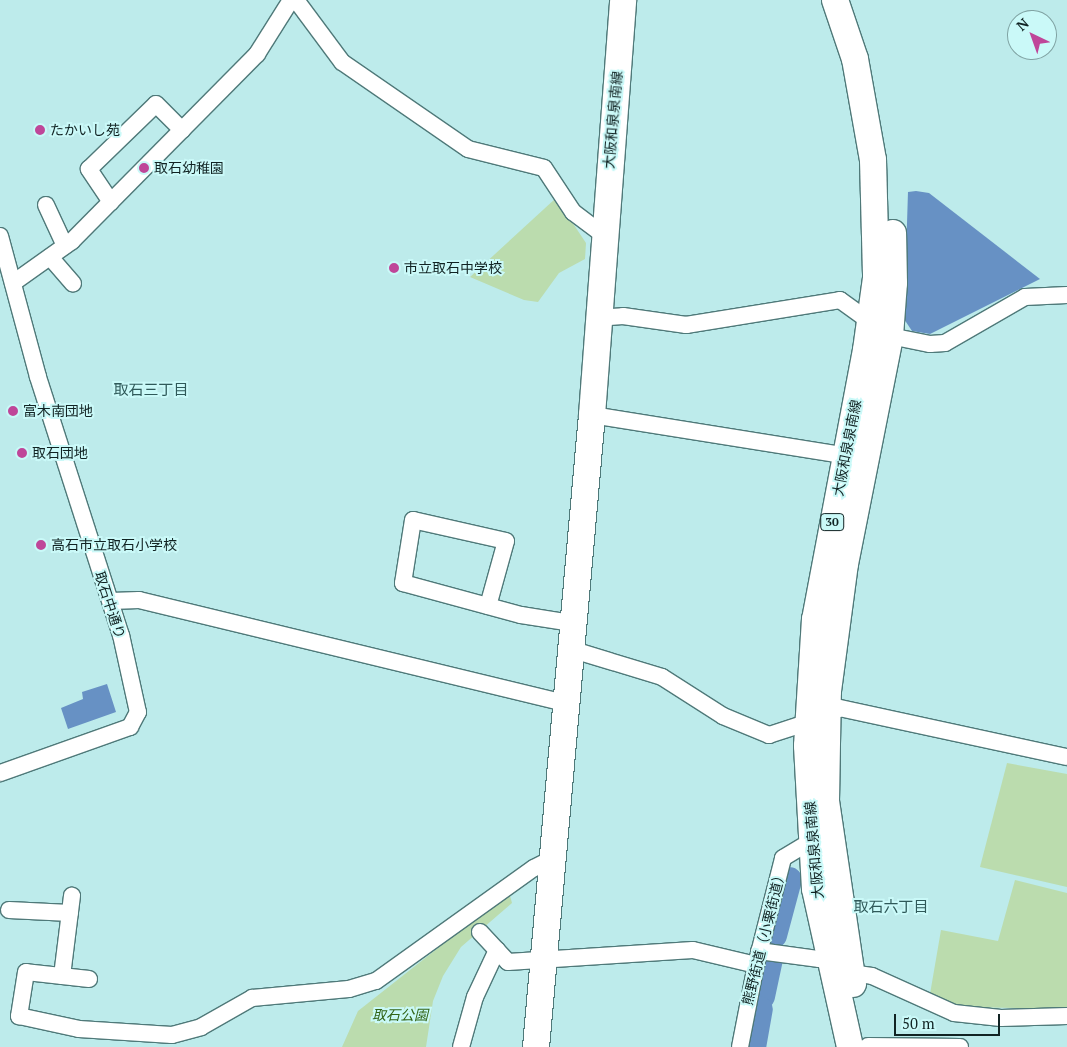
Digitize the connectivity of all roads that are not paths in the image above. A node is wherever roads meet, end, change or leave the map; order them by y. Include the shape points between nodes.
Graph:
1 (291, 0) edge
2 (296, 0) edge
3 (623, 0) edge
4 (835, 0) edge
5 (852, 0) edge
6 (182, 130) junction
7 (111, 202) junction
8 (46, 205) dead end
9 (0, 236) edge
10 (603, 236) junction
11 (65, 246) junction
12 (50, 257) junction
13 (13, 283) junction
14 (73, 283) dead end
15 (1065, 291) edge
16 (596, 318) junction
17 (870, 320) junction
18 (890, 336) junction
19 (592, 414) junction
20 (856, 458) junction
21 (111, 601) junction
22 (488, 606) junction
23 (572, 623) junction
24 (570, 650) junction
25 (564, 703) junction
26 (817, 719) junction
27 (1067, 757) edge
28 (0, 773) edge
29 (810, 841) junction
30 (552, 860) junction
31 (72, 896) dead end
32 (10, 910) dead end
33 (70, 913) junction
34 (480, 932) dead end
35 (497, 950) junction
36 (830, 957) junction
37 (757, 958) junction
38 (543, 962) junction
39 (851, 973) junction
40 (62, 976) junction
41 (89, 979) dead end
42 (1067, 1016) edge
43 (144, 1042) edge
44 (461, 1047) edge
45 (536, 1047) edge
46 (740, 1047) edge
47 (862, 1047) edge
48 (960, 1047) edge

1 - 6 street via 257,54
2 - 10 street via 342,62 468,149 544,168 573,212
3 - 10 main road, 大阪和泉泉南線
4 - 17 main road, 大阪和泉泉南線 / 30 via 855,59 873,160 876,278
5 - 18 main road, 大阪和泉泉南線 / 30 via 869,51 890,156 894,283
6 - 7 street
6 - 7 street via 156,104 89,170
7 - 11 street
8 - 11 street
9 - 13 street, 取石中通り
10 - 16 main road, 大阪和泉泉南線
11 - 12 street
12 - 13 street
12 - 14 street
13 - 21 street, 取石中通り via 38,377
15 - 18 street via 1024,297 945,342
16 - 17 street via 623,316 686,325 840,300
16 - 19 main road, 大阪和泉泉南線
17 - 18 street
17 - 20 main road, 大阪和泉泉南線 / 30
18 - 20 main road, 大阪和泉泉南線 / 30
19 - 20 street
19 - 23 main road, 大阪和泉泉南線
20 - 26 main road, 大阪和泉泉南線 / 30 via 845,564
21 - 25 street via 139,600
21 - 28 street, 取石中通り via 138,712 136,720 130,727
22 - 22 street via 506,541 413,520 403,582
22 - 23 street
23 - 24 main road, 大阪和泉泉南線
24 - 25 main road, 大阪和泉泉南線
24 - 26 street via 662,677 723,716 768,735
25 - 30 main road, 大阪和泉泉南線
26 - 27 street via 840,708
26 - 29 main road, 大阪和泉泉南線 / 30
26 - 39 main road, 大阪和泉泉南線 / 30
29 - 36 main road, 大阪和泉泉南線 / 30 via 815,889
29 - 37 street, 熊野街道（小栗街道） via 783,858
30 - 38 main road, 大阪和泉泉南線
30 - 43 street via 534,868 376,981 349,990 252,998 202,1027
31 - 33 street
32 - 33 street
33 - 40 street
34 - 35 street
35 - 38 street via 508,962
35 - 44 street via 475,997
36 - 37 street
36 - 47 main road, 大阪和泉泉南線 / 30
37 - 38 street via 693,950
37 - 46 street, 熊野街道（小栗街道）
38 - 45 main road, 大阪和泉泉南線
39 - 42 street via 872,976 954,1013 1001,1018
39 - 47 main road, 大阪和泉泉南線 / 30
40 - 41 street
40 - 43 street via 26,972 19,1016
47 - 48 street

